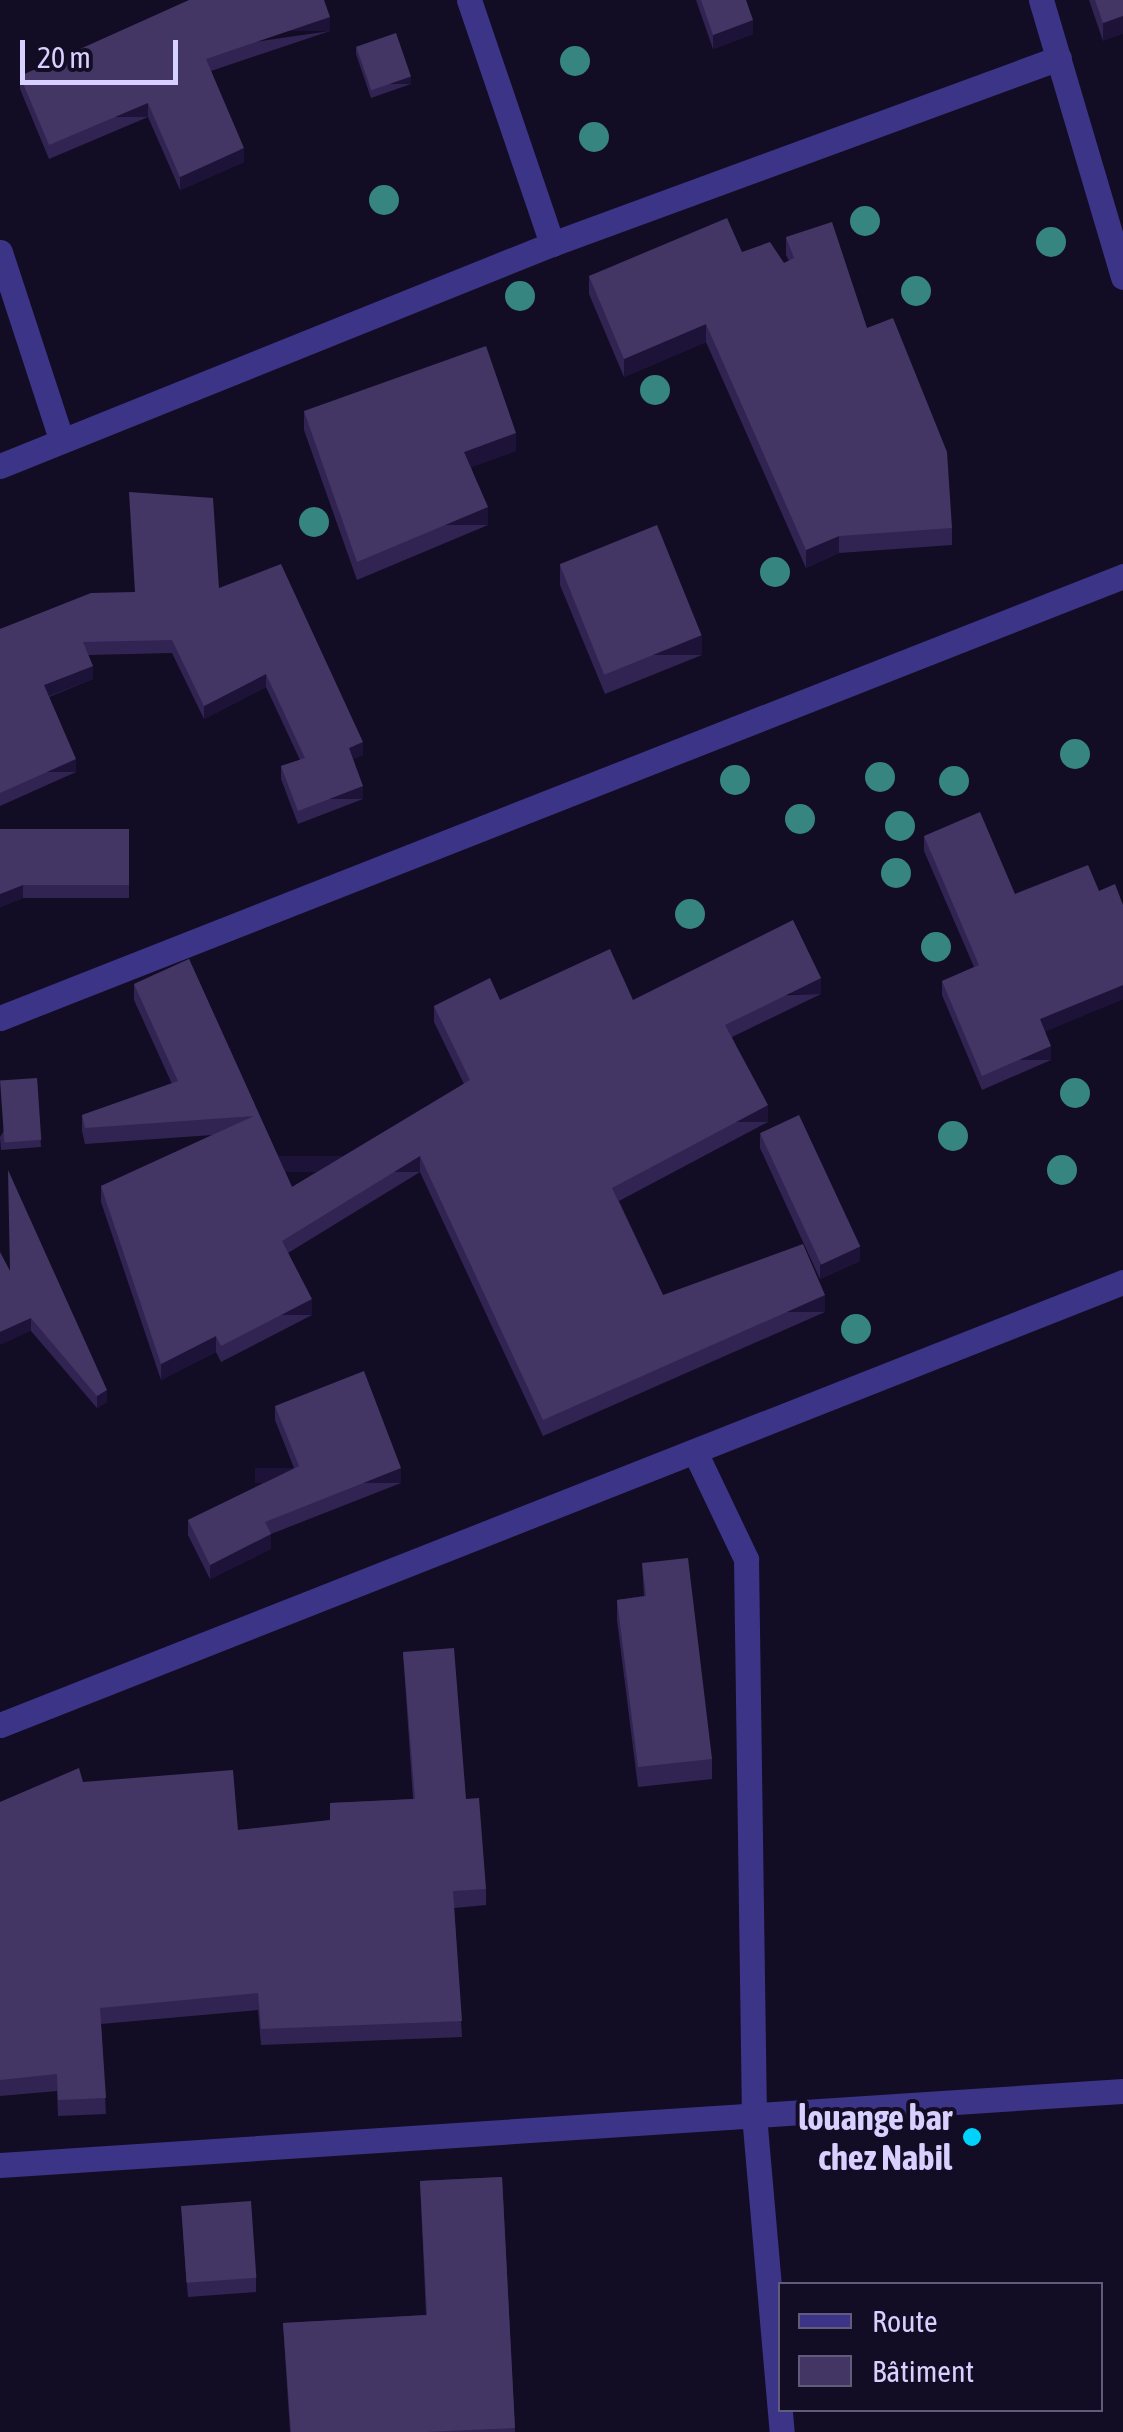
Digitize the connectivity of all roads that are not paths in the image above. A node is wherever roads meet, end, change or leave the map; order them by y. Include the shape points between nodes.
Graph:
1 (469, 0) edge
2 (1041, 0) edge
3 (1059, 58) junction
4 (552, 244) junction
5 (0, 252) edge
6 (1123, 277) edge
7 (61, 439) junction
8 (0, 466) edge
9 (1123, 576) edge
10 (0, 1018) edge
11 (1123, 1282) edge
12 (695, 1452) junction
13 (0, 1725) edge
14 (1123, 2092) edge
15 (754, 2114) junction
16 (0, 2165) edge
17 (778, 2387) edge

1 - 4 street
2 - 3 street
3 - 4 street
3 - 6 street
4 - 7 street
5 - 7 street
7 - 8 street
9 - 10 street
11 - 12 street
12 - 13 street
12 - 15 street via 746,1559
14 - 15 street
15 - 16 street
15 - 17 street

